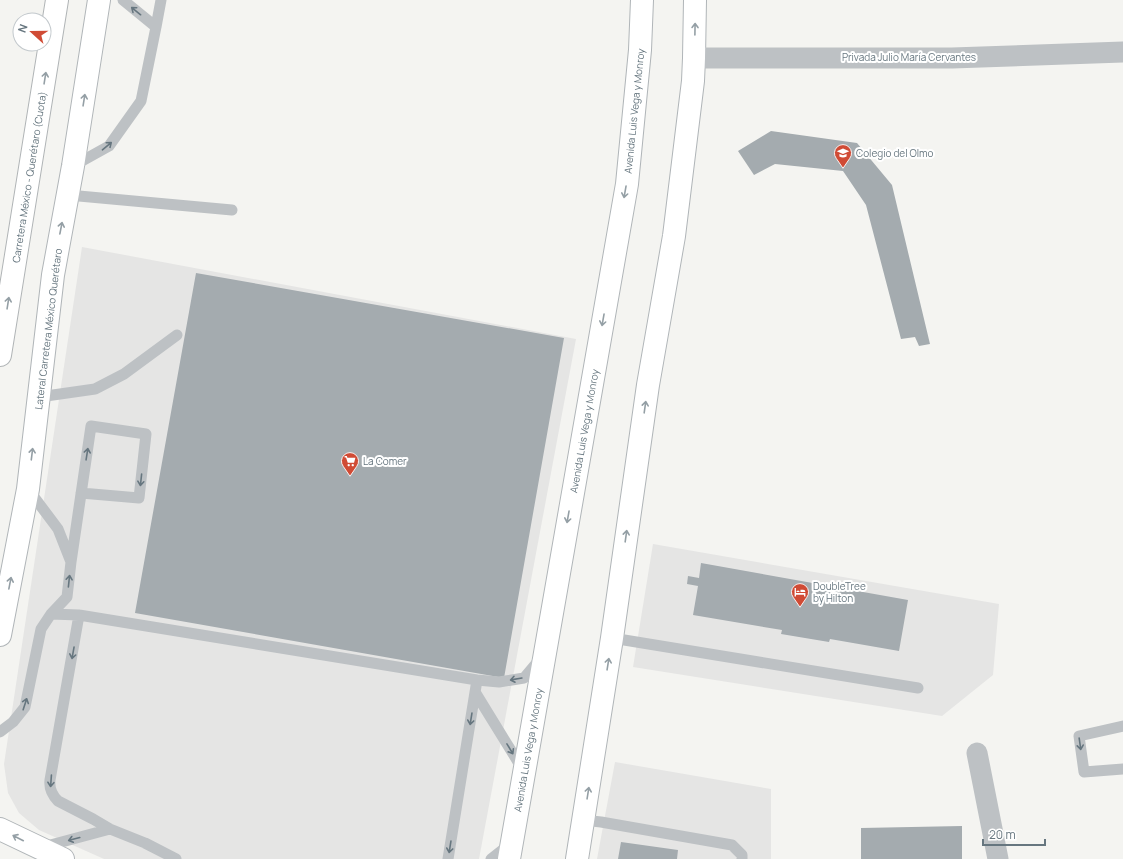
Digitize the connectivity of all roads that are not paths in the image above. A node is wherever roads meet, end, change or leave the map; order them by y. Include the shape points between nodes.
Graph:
1 (57, 0) edge
2 (99, 0) edge
3 (123, 0) edge
4 (161, 0) edge
5 (642, 0) edge
6 (695, 0) edge
7 (156, 27) junction
8 (1123, 52) edge
9 (694, 58) junction
10 (73, 166) junction
11 (68, 195) junction
12 (232, 210) dead end
13 (177, 335) dead end
14 (0, 355) edge
15 (39, 397) junction
16 (28, 489) junction
17 (81, 492) junction
18 (71, 562) junction
19 (51, 614) junction
20 (79, 615) junction
21 (0, 635) edge
22 (612, 638) junction
23 (544, 654) junction
24 (478, 680) junction
25 (918, 688) dead end
26 (475, 692) junction
27 (1123, 726) edge
28 (0, 732) edge
29 (977, 753) dead end
30 (1123, 769) edge
31 (524, 772) junction
32 (583, 820) junction
33 (0, 829) edge
34 (110, 829) junction
35 (39, 848) junction
36 (510, 850) edge
37 (62, 859) edge
38 (176, 859) edge
39 (448, 859) edge
40 (491, 859) edge
41 (577, 859) edge
42 (742, 859) edge
43 (998, 859) edge

14 -> 1 main road, Carretera México - Querétaro (Cuota)
10 -> 2 main road, Lateral Carretera México Querétaro
7 -> 3 lane
4 - 7 lane
5 -> 23 main road, Avenida Luis Vega y Monroy via 640,50 627,184
9 -> 6 main road
10 -> 7 lane via 108,146 141,101
8 - 9 street, Privada Julio María Cervantes via 952,58
22 -> 9 main road via 648,385 674,236
10 - 11 main road, Lateral Carretera México Querétaro
11 - 12 lane
15 -> 11 main road, Lateral Carretera México Querétaro via 53,275
13 - 15 lane via 124,374 95,389
16 -> 15 main road, Lateral Carretera México Querétaro
16 - 18 lane via 58,529
21 -> 16 main road, Lateral Carretera México Querétaro
17 -> 17 lane via 91,426 146,434 139,498
17 - 18 lane
19 -> 18 lane via 67,597
19 - 20 lane
28 -> 19 lane via 14,722 25,707 41,628
20 - 24 lane
20 -> 34 lane via 50,785 53,797 58,801
22 - 25 lane
32 -> 22 main road
23 -> 24 lane via 524,678 499,682
23 - 31 main road, Avenida Luis Vega y Monroy
24 - 26 lane
26 -> 31 lane
26 -> 39 lane
27 -> 30 lane via 1079,736 1084,772
29 - 43 street
31 - 36 main road, Avenida Luis Vega y Monroy
32 - 41 main road
32 - 42 lane via 732,845 742,855
35 -> 33 main road
34 -> 35 lane
34 - 38 lane
35 - 37 main road
36 - 40 lane

